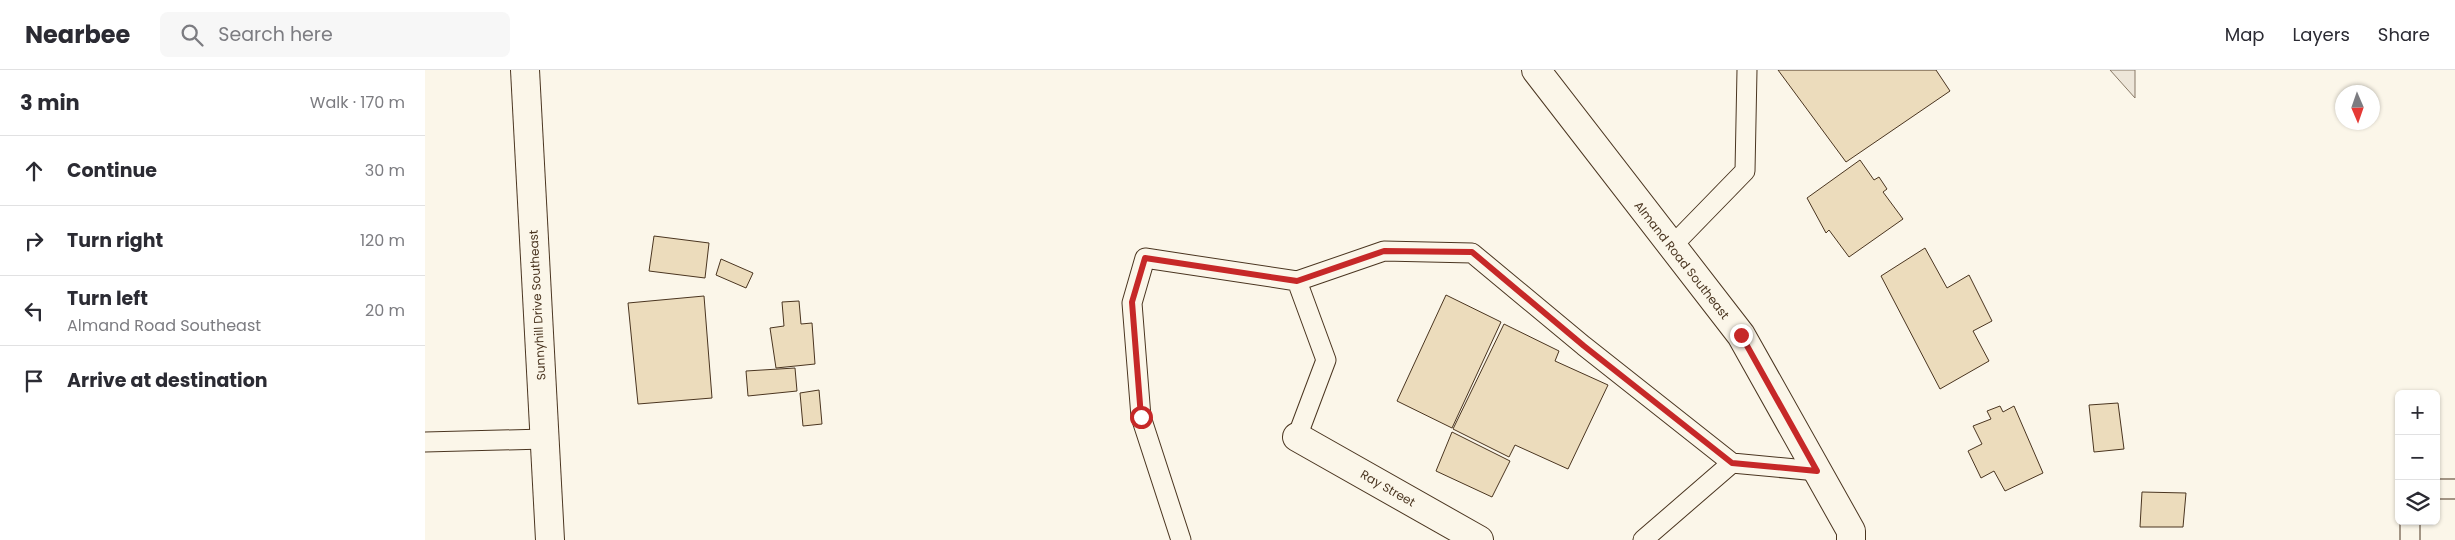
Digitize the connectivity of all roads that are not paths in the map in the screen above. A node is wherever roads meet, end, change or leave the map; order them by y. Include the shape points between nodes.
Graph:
1 (525, 70) edge
2 (1536, 70) edge
3 (1747, 70) edge
4 (1672, 246) junction
5 (1297, 281) junction
6 (1297, 437) joint
7 (545, 439) junction
8 (425, 442) edge
9 (1732, 463) junction
10 (1817, 471) junction
11 (2455, 489) edge
12 (2440, 490) edge
13 (2410, 525) edge
14 (550, 540) edge
15 (1181, 540) edge
16 (1479, 540) edge
17 (1643, 540) edge
18 (1851, 540) edge
19 (2410, 540) edge

1 - 7 street, Sunnyhill Drive Southeast
2 - 4 street, Almand Road Southeast
3 - 4 lane via 1745,171
4 - 10 street, Almand Road Southeast via 1741,335
5 - 6 lane via 1326,360
5 - 9 lane via 1384,251 1472,252
5 - 15 lane via 1145,258 1132,302 1141,417
6 - 16 street, Ray Street
7 - 8 lane
7 - 14 street, Sunnyhill Drive Southeast
9 - 10 lane
9 - 17 lane
10 - 18 street, Almand Road Southeast via 1851,531
11 - 12 lane
13 - 19 lane

